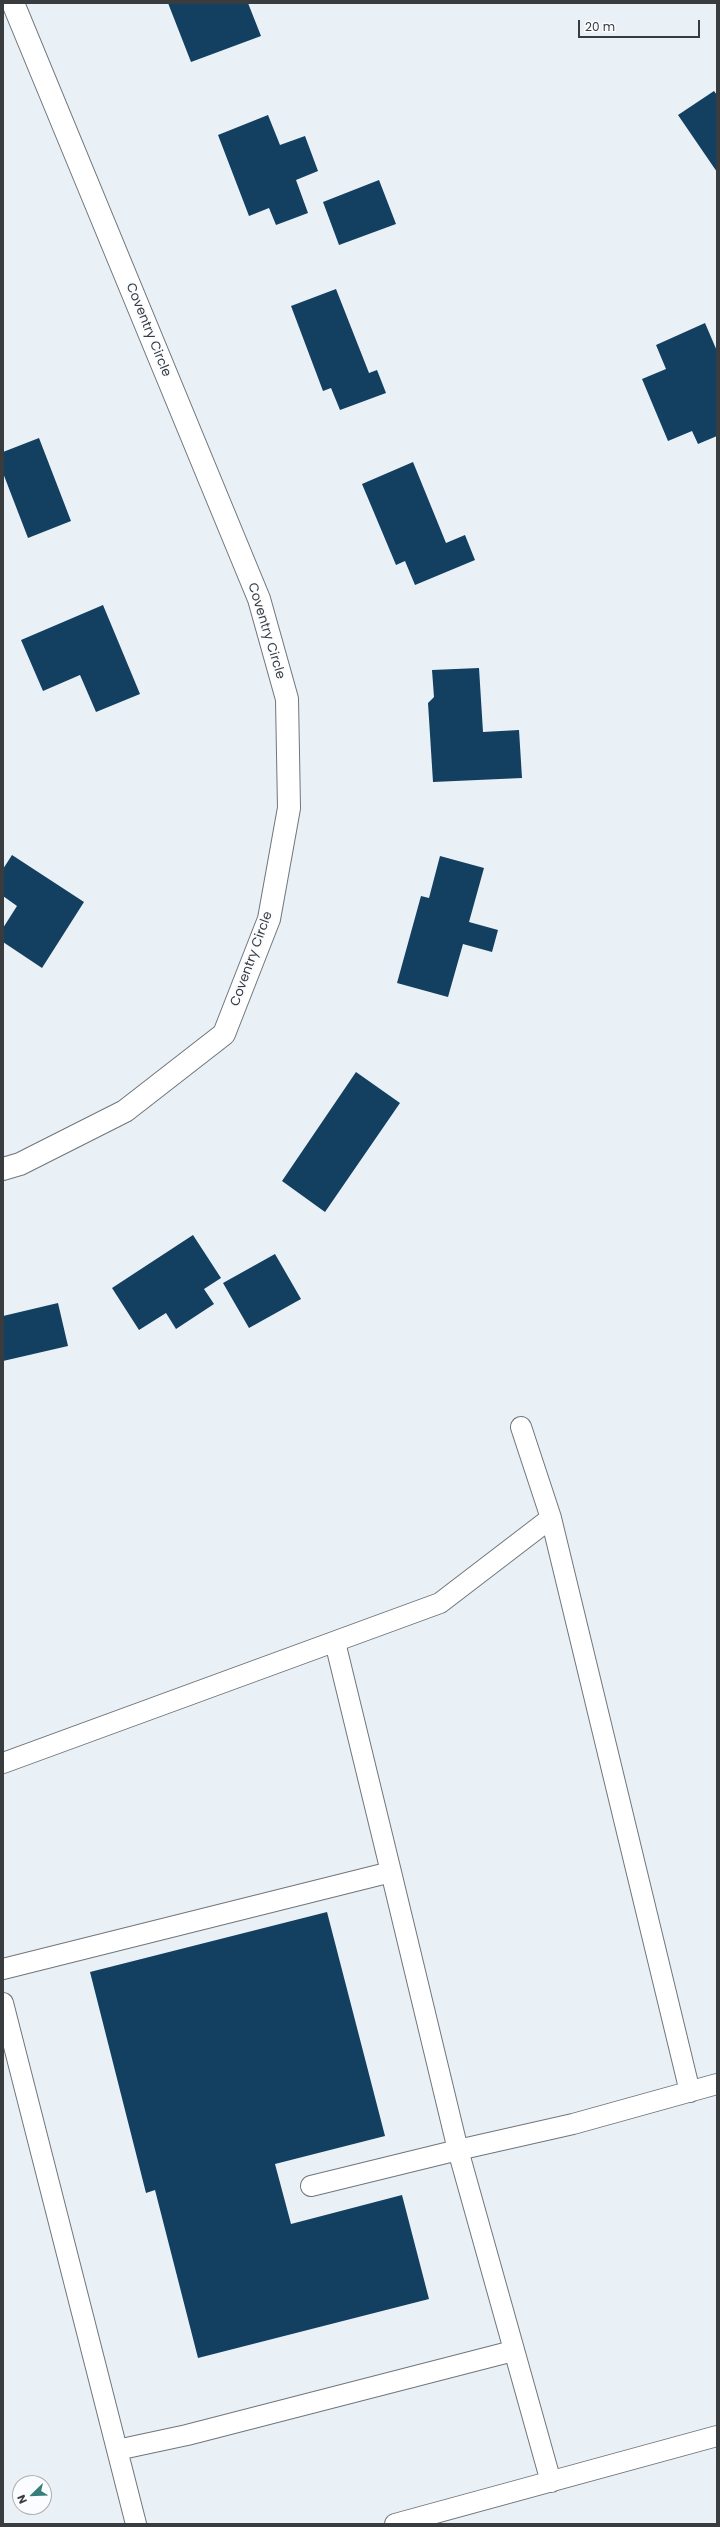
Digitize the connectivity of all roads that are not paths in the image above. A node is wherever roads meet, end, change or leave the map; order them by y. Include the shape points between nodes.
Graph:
1 (13, 3) edge
2 (3, 1170) edge
3 (521, 1427) dead end
4 (551, 1518) junction
5 (335, 1642) junction
6 (3, 1763) edge
7 (391, 1872) junction
8 (3, 1969) edge
9 (3, 2003) edge
10 (717, 2084) edge
11 (690, 2092) junction
12 (458, 2150) junction
13 (311, 2186) dead end
14 (513, 2351) junction
15 (717, 2436) edge
16 (117, 2450) junction
17 (551, 2482) junction
18 (136, 2524) edge
19 (396, 2524) edge

1 - 2 street, Coventry Circle via 259,598 287,700 289,808 269,919 224,1034 125,1111
3 - 4 lane
4 - 5 lane via 440,1604
4 - 11 lane
5 - 6 lane
5 - 7 lane
7 - 8 lane
7 - 12 lane
9 - 16 lane
10 - 11 lane
11 - 12 lane via 573,2124
12 - 13 lane
12 - 14 lane
14 - 16 lane via 187,2435
14 - 17 lane
15 - 17 lane
16 - 18 lane
17 - 19 lane

